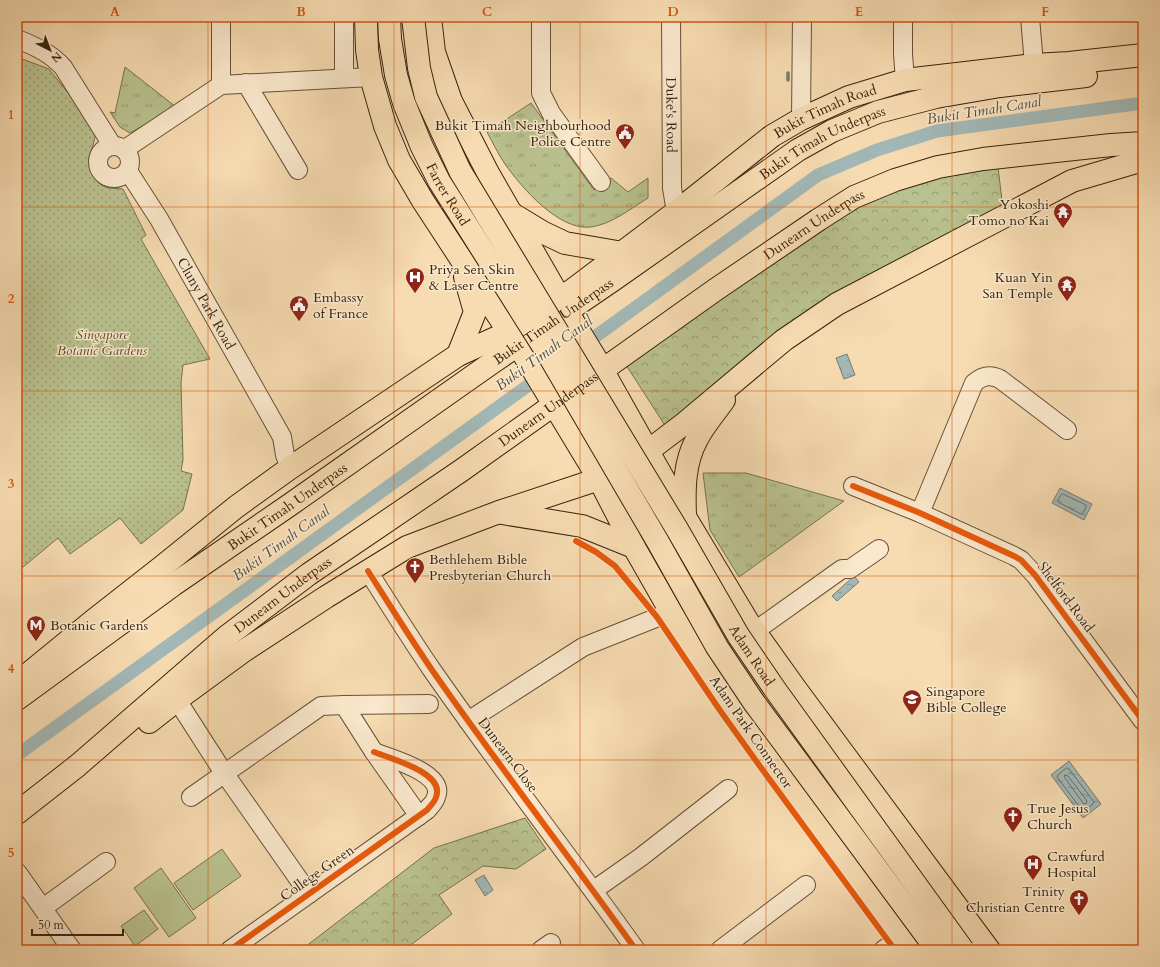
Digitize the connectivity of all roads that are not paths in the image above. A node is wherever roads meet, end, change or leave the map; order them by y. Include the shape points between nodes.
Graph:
1 (221, 17) edge
2 (344, 17) edge
3 (366, 17) edge
4 (389, 17) edge
5 (413, 17) edge
6 (430, 17) edge
7 (541, 17) edge
8 (671, 17) edge
9 (802, 17) edge
10 (903, 17) edge
11 (1030, 17) edge
12 (17, 39) edge
13 (1143, 55) edge
14 (1034, 65) junction
15 (1143, 68) edge
16 (371, 77) junction
17 (344, 78) junction
18 (904, 80) junction
19 (246, 83) junction
20 (221, 85) junction
21 (801, 119) junction
22 (1143, 143) edge
23 (119, 147) junction
24 (1143, 160) edge
25 (128, 170) junction
26 (298, 170) dead end
27 (488, 173) junction
28 (601, 182) dead end
29 (430, 212) junction
30 (676, 212) junction
31 (512, 214) junction
32 (623, 252) junction
33 (459, 257) junction
34 (560, 298) junction
35 (509, 332) junction
36 (557, 349) junction
37 (458, 355) junction
38 (745, 372) junction
39 (1067, 430) dead end
40 (648, 451) junction
41 (298, 462) junction
42 (599, 479) junction
43 (853, 486) dead end
44 (499, 512) junction
45 (920, 513) junction
46 (685, 518) junction
47 (634, 547) junction
48 (879, 549) dead end
49 (708, 554) junction
50 (368, 571) junction
51 (655, 584) junction
52 (671, 612) junction
53 (759, 628) junction
54 (17, 683) edge
55 (17, 699) edge
56 (177, 700) junction
57 (344, 704) junction
58 (429, 704) dead end
59 (1143, 721) edge
60 (468, 722) junction
61 (374, 752) junction
62 (225, 773) junction
63 (728, 789) dead end
64 (191, 797) dead end
65 (17, 814) edge
66 (419, 816) junction
67 (17, 825) edge
68 (106, 862) dead end
69 (17, 872) edge
70 (806, 885) dead end
71 (594, 890) junction
72 (309, 894) junction
73 (43, 908) junction
74 (898, 946) edge
75 (71, 950) edge
76 (230, 950) edge
77 (636, 950) edge
78 (720, 950) edge
79 (937, 950) edge
80 (963, 950) edge
81 (989, 950) edge

1 - 20 street
2 - 17 street
3 - 16 highway
4 - 36 highway, Farrer Road, bridge via 396,75 422,147 439,180
5 - 36 highway, Farrer Road, bridge via 419,68 426,97 460,171
6 - 27 highway via 434,52 451,101
7 - 28 street via 541,93 551,113
8 - 30 street, Duke's Road via 672,188
9 - 21 street
10 - 18 street
11 - 14 street
12 - 23 street via 42,50 63,67
13 - 14 highway, Bukit Timah Road
14 - 18 highway, Bukit Timah Road
15 - 55 highway, Bukit Timah Underpass via 1000,86 936,97 878,112 812,142 173,585
16 - 17 street
16 - 29 highway via 385,126 399,160
17 - 19 street
18 - 21 highway, Bukit Timah Road via 849,97
19 - 20 street
19 - 26 street
20 - 23 street
21 - 30 highway, Bukit Timah Road via 772,136
22 - 65 highway, Dunearn Underpass via 984,159 938,167 895,180 854,197 715,290 462,470 309,574 226,637 77,766
23 - 25 street via 131,160
23 - 25 street via 104,148 97,163 99,169 107,177 113,178 121,177
24 - 38 highway via 1072,181 837,304 784,340
25 - 41 street, Cluny Park Road via 282,437 285,455
27 - 29 highway via 487,198 471,213 453,218
27 - 31 highway
29 - 33 highway
30 - 32 highway, Bukit Timah Road
31 - 32 highway via 565,243
31 - 34 highway
32 - 34 highway, Bukit Timah Road
33 - 35 highway
33 - 37 highway via 475,312
34 - 35 highway, Bukit Timah Road
34 - 40 highway
35 - 37 highway, Bukit Timah Road
35 - 42 highway
36 - 79 highway, Adam Road, bridge via 658,542 717,647 758,708
36 - 80 highway, Adam Road, bridge via 677,529 738,635
37 - 41 highway, Bukit Timah Road
38 - 40 highway
38 - 46 highway via 705,426 694,446 688,461 684,491
39 - 45 street via 1000,379 994,376 978,379 974,383
40 - 42 highway
40 - 46 highway
41 - 54 highway, Bukit Timah Road via 236,507
42 - 44 highway
42 - 47 highway
43 - 45 street, Shelford Road
44 - 47 highway via 582,526
44 - 50 highway via 407,547
45 - 59 street, Shelford Road via 1014,556 1028,567
46 - 49 highway
47 - 51 highway
48 - 53 street, Adam Road via 850,569 842,569
49 - 51 highway via 696,545 677,540 658,553 654,566
49 - 53 highway
50 - 56 highway via 242,652
50 - 60 street, Dunearn Close
51 - 52 highway
52 - 60 street, Dunearn Close via 574,653
52 - 74 highway via 732,710
53 - 81 highway via 804,700
56 - 62 street, College Green
56 - 67 highway
57 - 58 street
57 - 61 street
57 - 62 street via 321,706
60 - 71 street, Dunearn Close
61 - 66 street
61 - 66 street, College Green via 415,768 432,780 437,788 436,798
62 - 64 street
62 - 72 street, College Green
63 - 71 street
66 - 72 street, College Green
68 - 73 street
69 - 73 street
70 - 78 street
71 - 77 street, Dunearn Close
72 - 76 street, College Green
73 - 75 street

